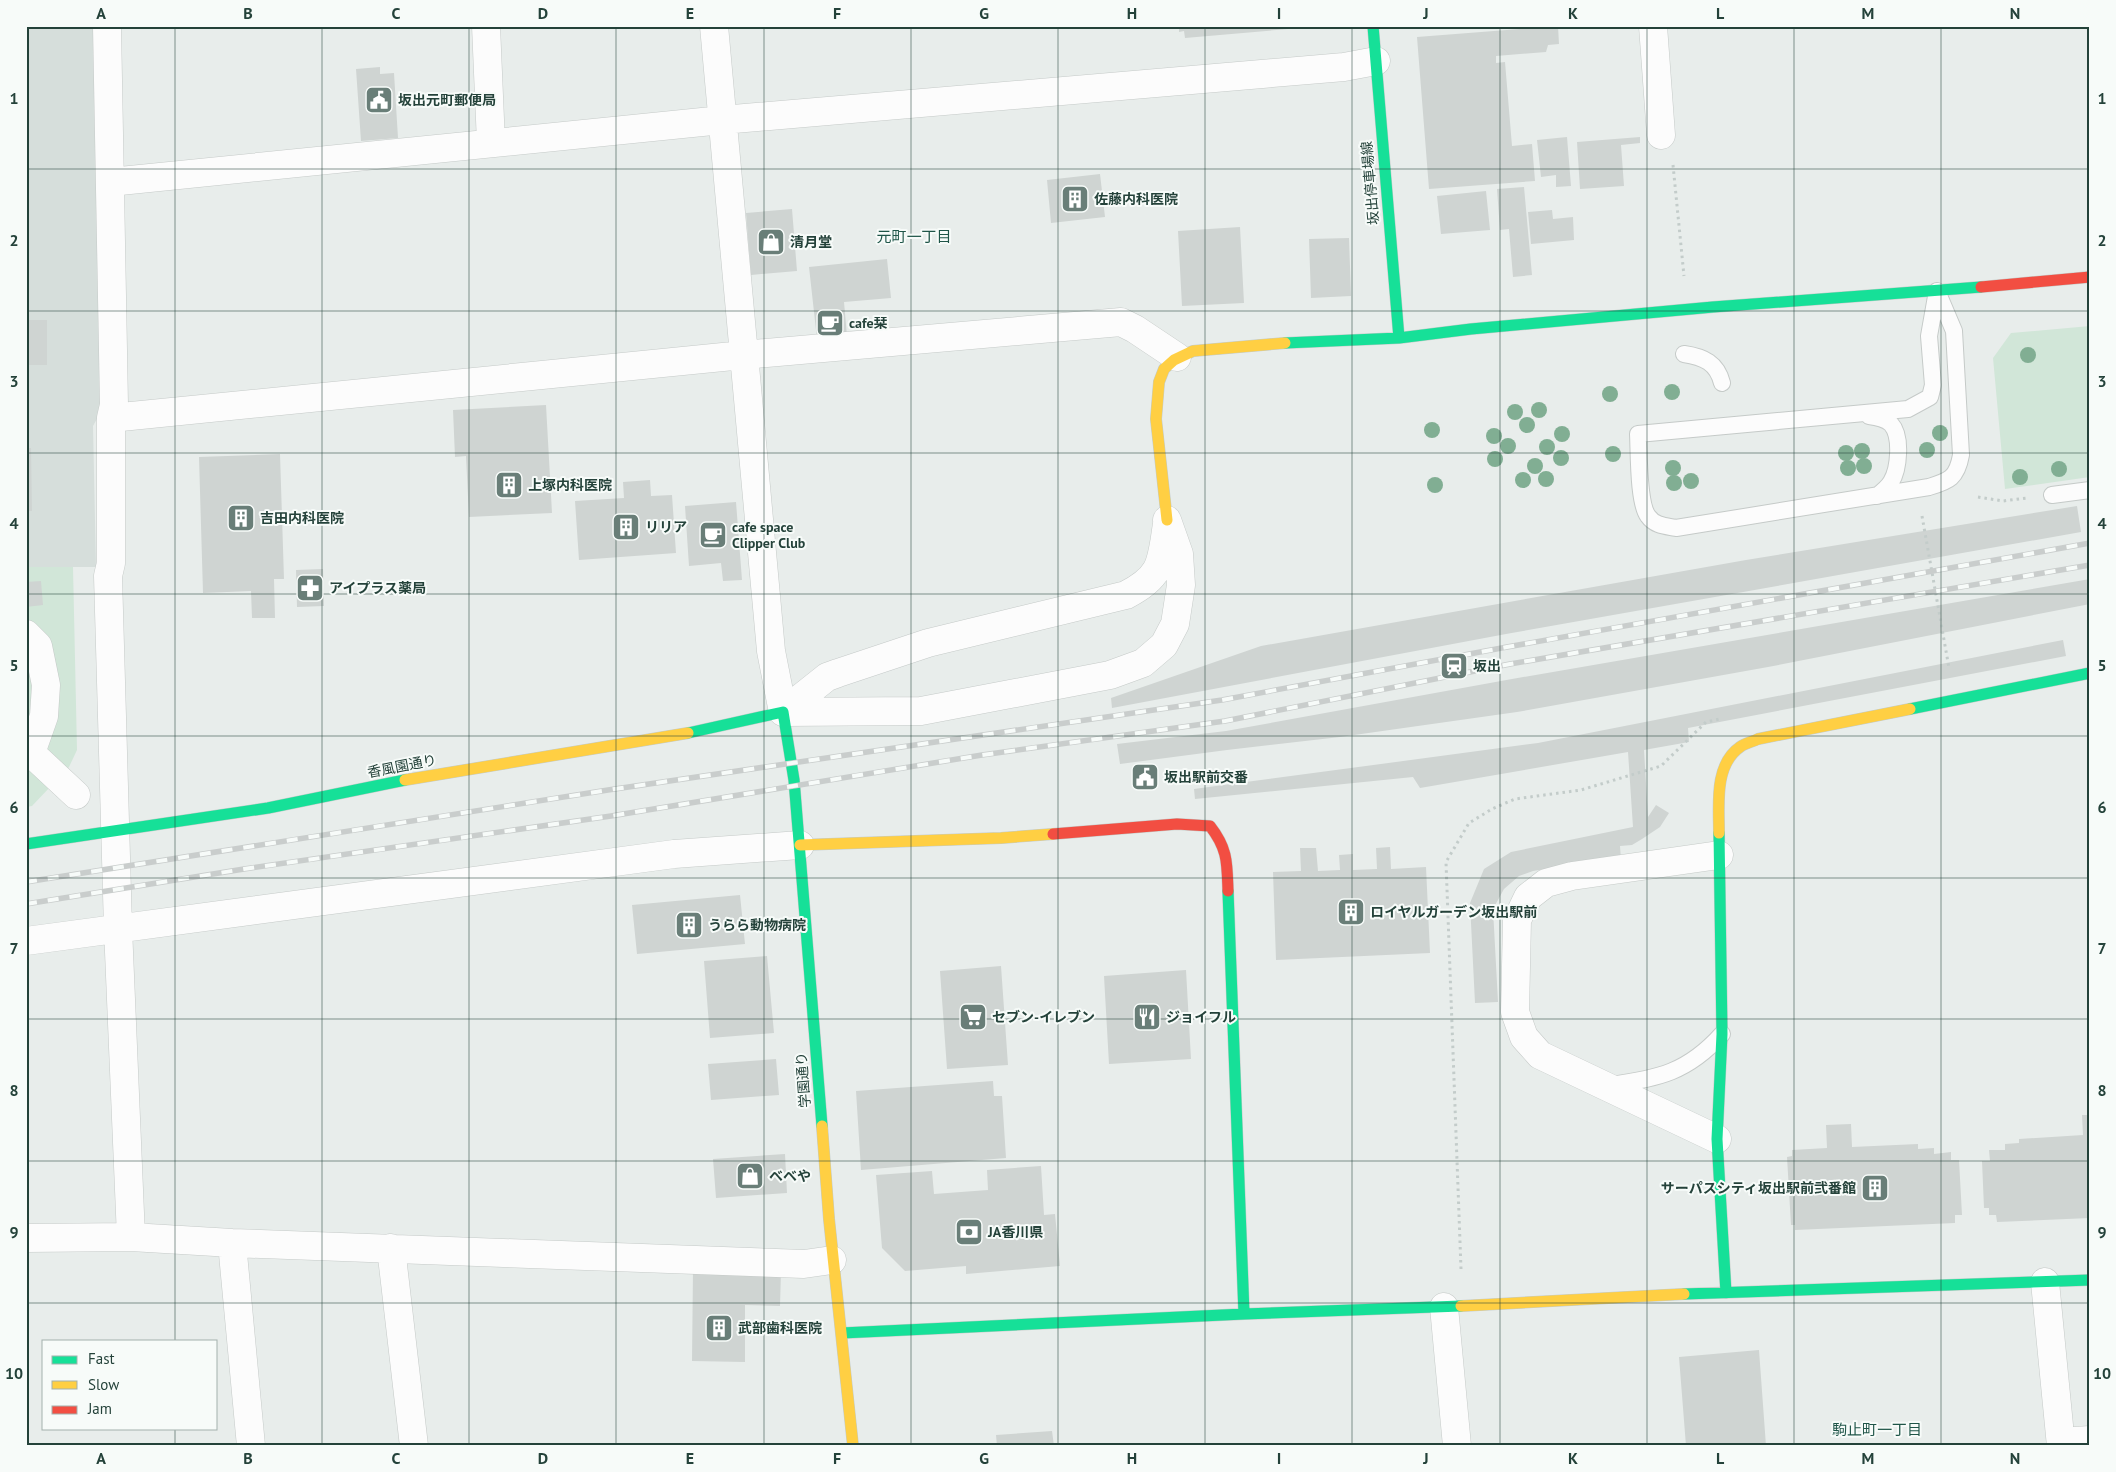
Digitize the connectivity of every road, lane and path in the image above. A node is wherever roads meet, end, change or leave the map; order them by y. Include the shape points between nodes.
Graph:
1 (107, 26) edge
2 (486, 26) edge
3 (714, 26) edge
4 (1373, 26) edge
5 (1653, 26) edge
6 (1376, 61) junction
7 (722, 120) junction
8 (1661, 135) joint
9 (491, 143) junction
10 (110, 182) junction
11 (1684, 276) dead end
12 (2090, 277) edge
13 (1938, 291) junction
14 (1399, 338) junction
15 (1684, 354) dead end
16 (743, 355) junction
17 (1177, 357) junction
18 (1722, 384) dead end
19 (1854, 414) junction
20 (111, 418) junction
21 (2090, 490) edge
22 (2052, 495) joint
23 (1877, 496) junction
24 (1978, 497) dead end
25 (1921, 513) dead end
26 (1167, 520) junction
27 (26, 634) edge
28 (1950, 672) dead end
29 (2090, 673) edge
30 (782, 712) junction
31 (29, 754) edge
32 (76, 796) dead end
33 (115, 830) junction
34 (26, 844) edge
35 (800, 845) junction
36 (1719, 855) junction
37 (118, 928) junction
38 (26, 941) edge
39 (1722, 1034) junction
40 (1606, 1086) junction
41 (1717, 1139) junction
42 (131, 1237) junction
43 (26, 1238) edge
44 (232, 1243) junction
45 (391, 1248) junction
46 (832, 1260) junction
47 (2090, 1280) edge
48 (2045, 1282) junction
49 (1726, 1293) junction
50 (1444, 1308) junction
51 (1244, 1314) junction
52 (842, 1333) junction
53 (2090, 1440) edge
54 (2061, 1444) edge
55 (251, 1446) edge
56 (414, 1446) edge
57 (853, 1446) edge
58 (1457, 1446) edge

1 - 10 street
2 - 9 street
3 - 7 street
4 - 6 street, 坂出停車場線
5 - 8 street
6 - 7 street via 1344,67
6 - 14 street, 坂出停車場線
7 - 9 street
7 - 16 street
8 - 11 path via 1670,141
9 - 10 street
10 - 20 street via 114,406
12 - 13 street
13 - 14 street via 1694,309
13 - 19 lane via 1930,336 1934,385 1930,397 1908,409
13 - 23 lane via 1954,331 1958,469 1944,483
14 - 17 street via 1219,348 1193,351
15 - 18 lane via 1699,356 1714,366
16 - 17 street via 1122,322
16 - 20 street
16 - 30 street via 771,651
17 - 26 street via 1164,368 1156,388
19 - 23 lane via 1880,417 1891,424 1896,433 1896,469 1891,483
19 - 23 lane via 1638,434 1643,506 1648,516 1659,525 1676,528
20 - 33 street via 111,564 108,576
21 - 22 lane
22 - 24 path via 2003,501
25 - 28 path
26 - 30 street via 1162,557 1155,574 1145,585 1126,594 928,643 838,673 827,677
26 - 30 street via 1179,554 1181,585 1175,624 1164,645 1143,663 1110,674 920,711
27 - 31 street via 38,646 46,685 44,716
29 - 36 street via 1758,739 1740,747 1726,761 1720,778
30 - 33 street, 香風園通り via 710,729 415,778 268,808
30 - 35 street, 学園通り via 794,780
31 - 32 street
33 - 34 street, 香風園通り
33 - 37 street
35 - 37 street via 664,855
35 - 46 street, 学園通り
35 - 51 street via 1002,838 1177,824 1210,826 1221,840 1227,857
36 - 39 street
36 - 40 street via 1572,876 1546,883 1528,897 1518,920 1515,1012 1524,1037 1540,1055
37 - 38 street
37 - 42 street
39 - 40 lane via 1709,1048 1677,1071
39 - 41 street
40 - 41 street
41 - 49 street
42 - 43 street
42 - 44 street
44 - 45 street
44 - 55 street
45 - 46 street via 804,1264
45 - 56 street
46 - 52 street, 学園通り
47 - 48 street
48 - 49 street
48 - 54 street
49 - 50 street
50 - 51 street
50 - 58 street
51 - 52 street
52 - 57 street, 学園通り
53 - 54 street

